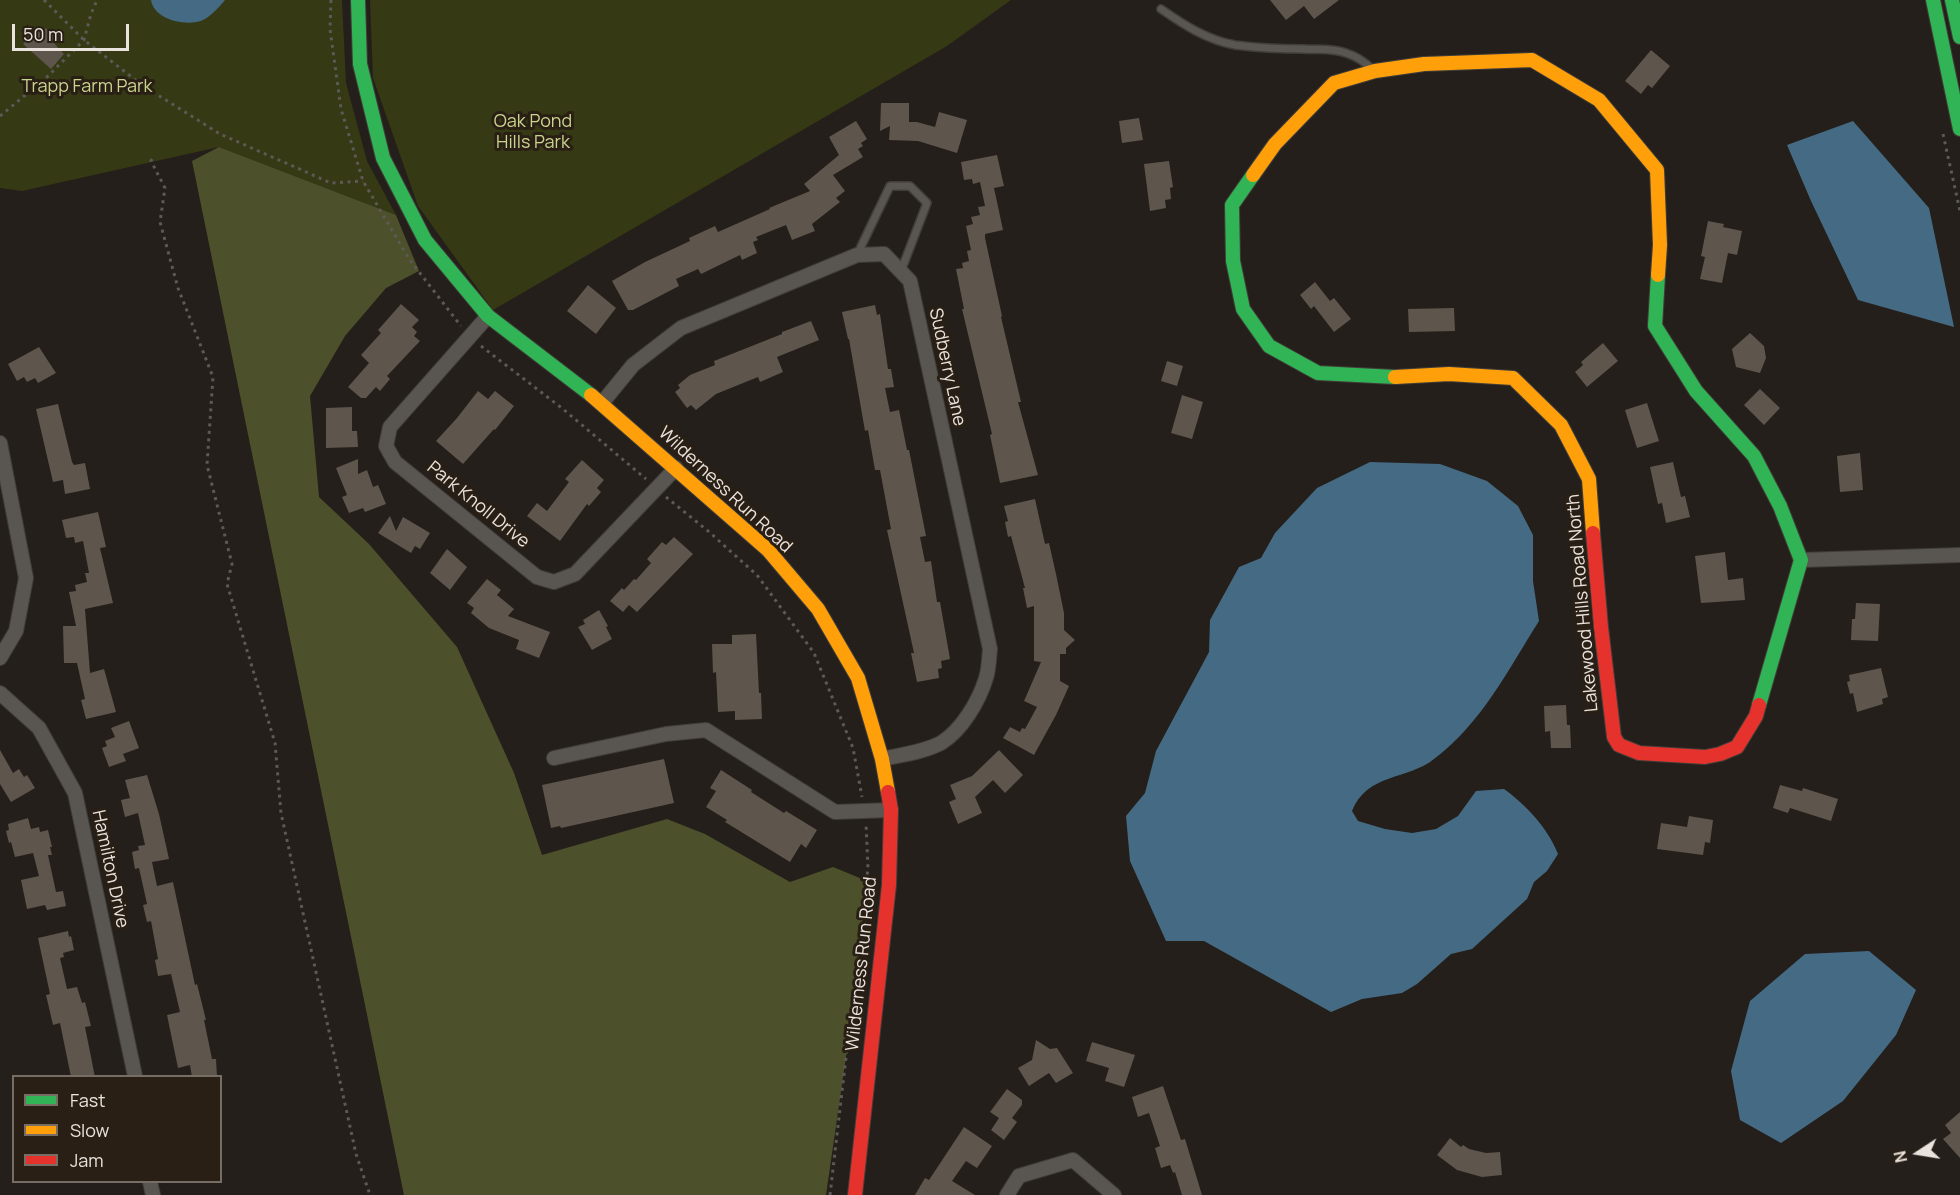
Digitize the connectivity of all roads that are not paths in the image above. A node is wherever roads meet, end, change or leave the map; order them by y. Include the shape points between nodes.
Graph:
1 (358, 0) edge
2 (1932, 0) edge
3 (1952, 0) edge
4 (1161, 9) dead end
5 (1960, 37) edge
6 (1375, 71) junction
7 (1960, 129) edge
8 (857, 255) junction
9 (901, 271) junction
10 (488, 316) junction
11 (602, 403) junction
12 (0, 443) edge
13 (676, 468) junction
14 (1960, 555) edge
15 (1801, 560) junction
16 (0, 657) edge
17 (0, 693) edge
18 (554, 758) dead end
19 (882, 759) junction
20 (891, 810) junction
21 (135, 1075) edge
22 (855, 1195) edge
23 (1007, 1195) edge
24 (1114, 1195) edge

1 - 10 street, Wilderness Run Road via 360,64 383,158 425,240
2 - 7 street
3 - 5 street
4 - 6 lane via 1205,36 1233,45 1328,49 1354,56
6 - 15 street via 1424,64 1532,60 1599,100 1657,170 1660,245 1655,326 1696,391 1754,456 1780,506
6 - 15 street, Lakewood Hills Road North via 1334,83 1275,144 1232,206 1233,261 1243,309 1269,346 1318,373 1513,378 1561,425 1589,479 1601,627 1614,737 1619,745 1639,753 1705,757 1737,747 1756,716
8 - 9 street, Sudberry Lane via 884,254
8 - 9 lane via 890,186 910,186 927,203
8 - 11 street, Sudberry Lane via 681,328 633,365
9 - 19 street, Sudberry Lane via 910,281 990,649 981,692 953,734 939,744
10 - 11 street, Wilderness Run Road
10 - 13 street, Park Knoll Drive via 390,427 386,446 395,462 537,577 554,582 575,574
11 - 13 street, Wilderness Run Road
12 - 16 street via 26,578 16,631
13 - 19 street, Wilderness Run Road via 768,550 818,609 858,678
14 - 15 street
17 - 21 street, Hamilton Drive via 39,728 75,793
18 - 20 street via 666,734 706,730 835,812
19 - 20 street, Wilderness Run Road
20 - 22 street, Wilderness Run Road via 889,885
23 - 24 street via 1019,1176 1073,1160

